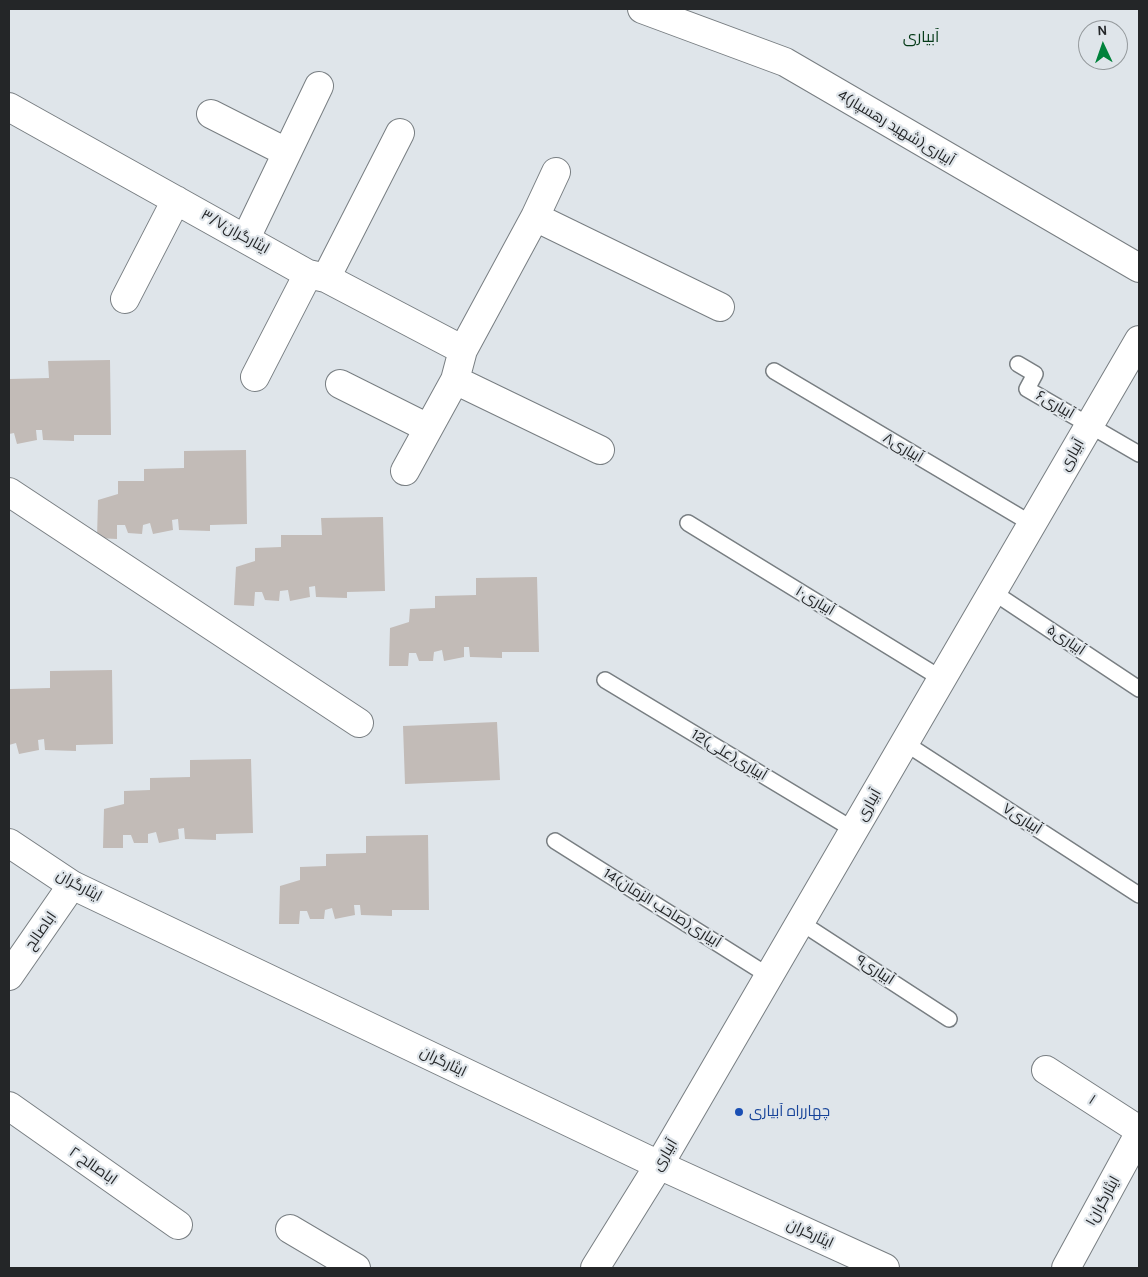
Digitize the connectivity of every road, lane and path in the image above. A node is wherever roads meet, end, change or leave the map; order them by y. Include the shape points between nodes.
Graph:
1 (642, 9) edge
2 (320, 86) dead end
3 (9, 107) edge
4 (211, 114) dead end
5 (400, 133) dead end
6 (286, 152) junction
7 (556, 172) dead end
8 (176, 200) junction
9 (535, 217) junction
10 (246, 238) junction
11 (1139, 268) edge
12 (317, 276) junction
13 (125, 299) dead end
14 (720, 307) dead end
15 (1139, 340) edge
16 (463, 350) junction
17 (1018, 364) dead end
18 (774, 371) dead end
19 (255, 377) dead end
20 (455, 380) junction
21 (340, 384) dead end
22 (1090, 425) junction
23 (428, 428) junction
24 (600, 450) dead end
25 (1139, 454) edge
26 (405, 471) dead end
27 (9, 492) edge
28 (688, 524) dead end
29 (1032, 524) junction
30 (993, 592) junction
31 (942, 679) junction
32 (605, 680) dead end
33 (1139, 689) edge
34 (359, 722) dead end
35 (905, 743) junction
36 (854, 830) junction
37 (555, 841) dead end
38 (9, 843) edge
39 (72, 884) junction
40 (1139, 895) edge
41 (800, 922) junction
42 (9, 976) edge
43 (769, 976) junction
44 (949, 1019) dead end
45 (1046, 1070) dead end
46 (9, 1106) edge
47 (1139, 1132) edge
48 (659, 1165) junction
49 (178, 1225) dead end
50 (290, 1229) dead end
51 (356, 1268) edge
52 (595, 1268) edge
53 (885, 1268) edge
54 (1066, 1268) edge

1 - 11 street, 4آبیاری(شهید رهسپار) via 785,62
2 - 6 street
3 - 8 street, ایثارگران۳/۷
4 - 6 street
5 - 12 street
6 - 10 street
7 - 9 street
8 - 10 street, ایثارگران۳/۷
8 - 13 street
9 - 14 street
9 - 16 street
10 - 12 street, ایثارگران۳/۷
12 - 16 street, ایثارگران۳/۷
12 - 19 street
15 - 22 street, آبیاری
16 - 20 street
17 - 22 lane, آبیاری۶ via 1035,374 1028,389
18 - 29 lane, آبیاری۸
20 - 23 street
20 - 24 street
21 - 23 street
22 - 25 lane
22 - 29 street, آبیاری
23 - 26 street
27 - 34 street
28 - 31 lane, آبیاری۱۰
29 - 30 street, آبیاری
30 - 31 street, آبیاری
30 - 33 lane, آبیاری۵
31 - 35 street, آبیاری
32 - 36 lane, 12آبیاری(علی)
35 - 36 street, آبیاری
35 - 40 lane, آبیاری۷
36 - 41 street, آبیاری
37 - 43 lane, 14آبیاری(صاحب الزمان)
38 - 39 street, ایثارگران
39 - 42 street, اباصالح
39 - 48 street, ایثارگران
41 - 43 street, آبیاری
41 - 44 lane, آبیاری۹
43 - 48 street, آبیاری
45 - 47 street, ۱
46 - 49 street, اباصالح ۲
47 - 54 street, ایثارگران۱
48 - 52 street, آبیاری
48 - 53 street, ایثارگران
50 - 51 street

